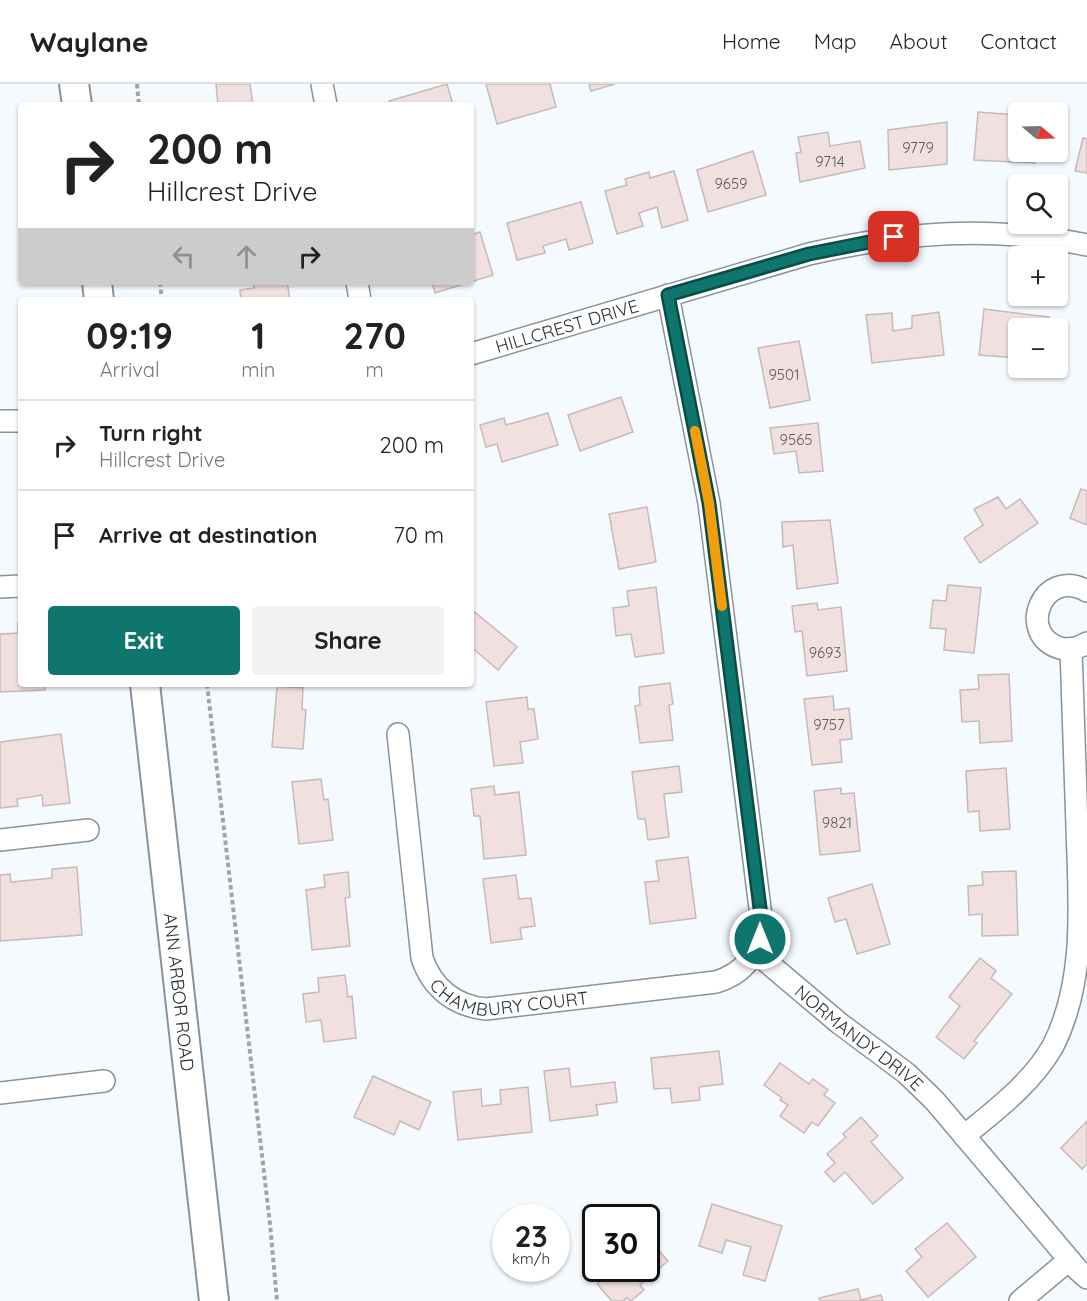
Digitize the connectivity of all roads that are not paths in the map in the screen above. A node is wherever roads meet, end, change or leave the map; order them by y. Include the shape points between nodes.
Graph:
1 (74, 84) edge
2 (322, 84) edge
3 (77, 102) edge
4 (325, 102) edge
5 (1087, 246) edge
6 (668, 295) junction
7 (474, 353) edge
8 (18, 421) edge
9 (0, 422) edge
10 (18, 586) edge
11 (0, 587) edge
12 (1087, 591) edge
13 (1079, 646) edge
14 (145, 687) edge
15 (398, 734) dead end
16 (88, 830) dead end
17 (0, 840) edge
18 (755, 952) junction
19 (104, 1081) dead end
20 (0, 1093) edge
21 (964, 1136) junction
22 (1069, 1260) junction
23 (1087, 1278) edge
24 (214, 1301) edge
25 (1020, 1301) edge

1 - 3 main road
2 - 4 street
5 - 6 street, HILLCREST DRIVE via 993,233 894,237 809,254
6 - 7 street, HILLCREST DRIVE
6 - 18 street via 709,503 762,924
8 - 9 street
10 - 11 street
12 - 13 street via 1068,585 1058,587 1049,592 1038,609 1037,619 1044,638 1052,645
13 - 21 street via 1080,934 1075,986 1061,1029 1041,1064 1012,1097
14 - 24 main road, ANN ARBOR ROAD
15 - 18 street, CHAMBURY COURT via 422,958 440,990 459,1003 486,1009 716,982 739,972
16 - 17 street
18 - 21 street, NORMANDY DRIVE via 906,1073
19 - 20 street
21 - 22 street, NORMANDY DRIVE
22 - 23 street, NORMANDY DRIVE
22 - 25 street

